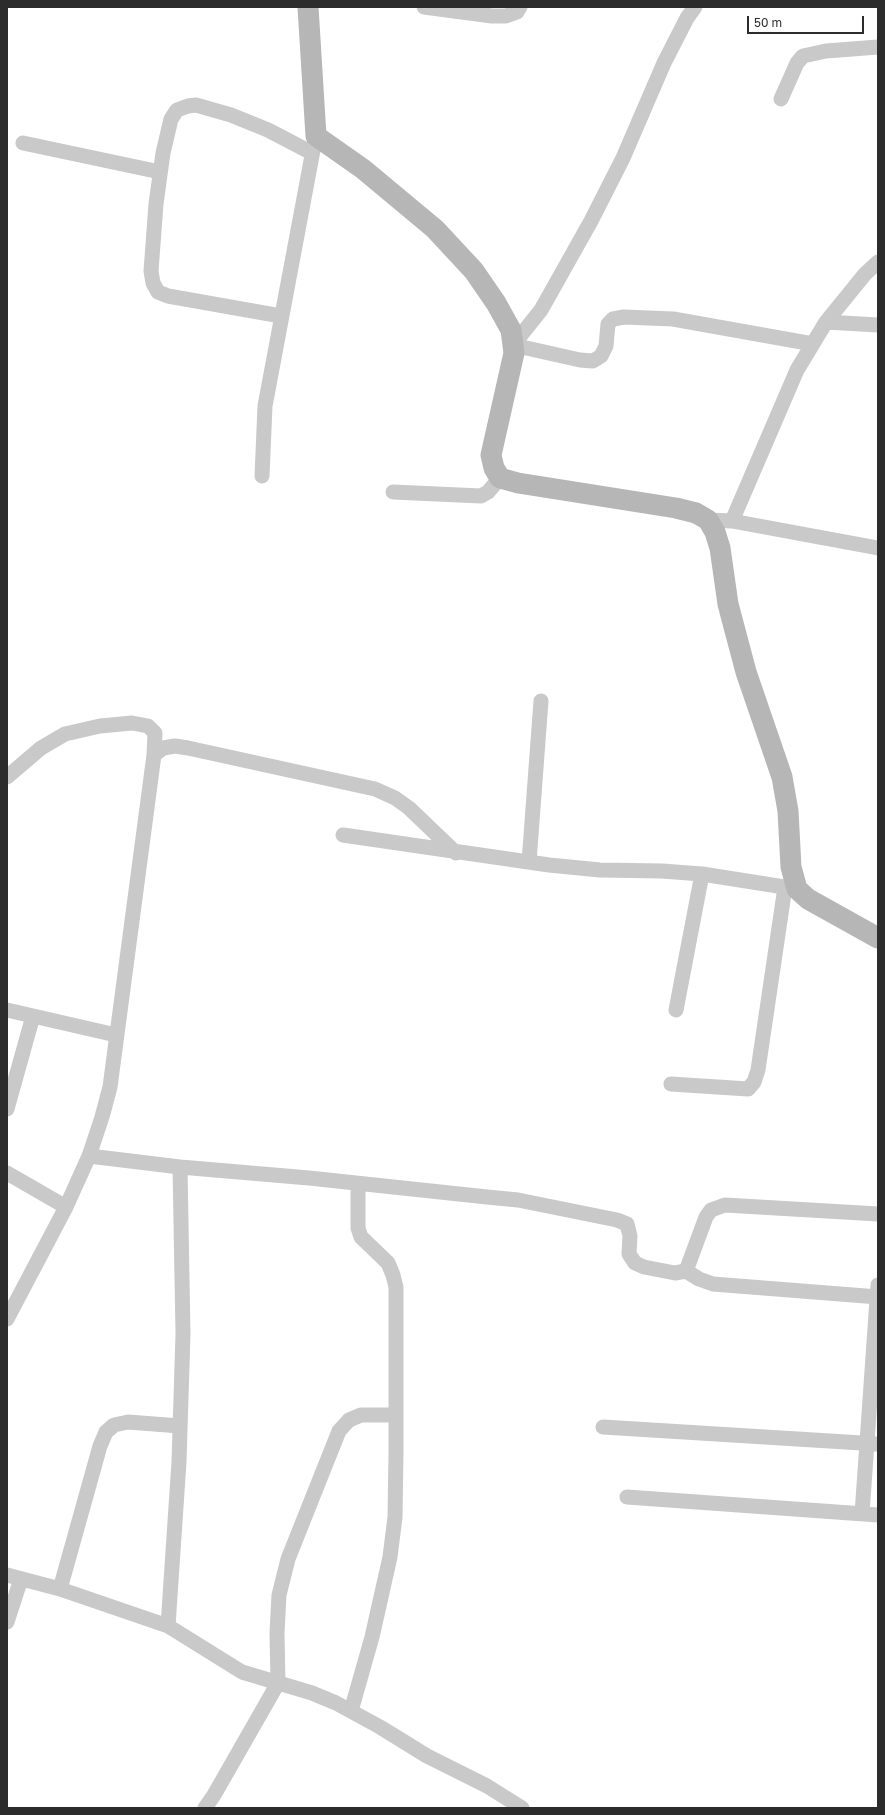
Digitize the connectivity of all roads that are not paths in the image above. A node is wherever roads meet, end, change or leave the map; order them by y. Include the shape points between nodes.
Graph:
1 (308, 7) edge
2 (424, 7) edge
3 (520, 7) edge
4 (695, 7) edge
5 (878, 46) edge
6 (781, 99) dead end
7 (23, 143) dead end
8 (314, 145) junction
9 (160, 172) junction
10 (878, 262) edge
11 (281, 316) junction
12 (826, 322) junction
13 (878, 325) edge
14 (813, 344) junction
15 (513, 345) junction
16 (262, 476) dead end
17 (500, 478) junction
18 (393, 492) dead end
19 (708, 520) junction
20 (732, 521) junction
21 (878, 548) edge
22 (541, 701) dead end
23 (154, 755) junction
24 (7, 777) edge
25 (343, 834) dead end
26 (456, 853) junction
27 (529, 862) junction
28 (702, 874) junction
29 (791, 888) junction
30 (878, 938) edge
31 (7, 1010) edge
32 (676, 1010) dead end
33 (33, 1016) junction
34 (116, 1035) junction
35 (670, 1084) dead end
36 (7, 1109) edge
37 (89, 1156) junction
38 (180, 1167) junction
39 (7, 1173) edge
40 (358, 1184) junction
41 (66, 1207) junction
42 (878, 1214) edge
43 (686, 1271) junction
44 (878, 1293) edge
45 (7, 1319) edge
46 (396, 1415) junction
47 (180, 1426) junction
48 (603, 1427) dead end
49 (872, 1444) edge
50 (627, 1497) dead end
51 (862, 1514) junction
52 (878, 1515) edge
53 (14, 1577) edge
54 (60, 1589) junction
55 (7, 1622) edge
56 (168, 1626) junction
57 (278, 1683) junction
58 (351, 1711) junction
59 (205, 1808) edge
60 (522, 1808) edge

1 - 8 street
2 - 3 street via 506,16 517,12
4 - 15 street via 664,63 623,158 591,221 541,310
5 - 6 street via 803,56 797,63
7 - 9 street
8 - 9 street via 231,115 188,106 177,110 171,119
8 - 11 street
8 - 15 street via 363,169 435,229 474,271 496,303 511,330
9 - 11 street via 151,271 158,292 168,296
10 - 12 street
11 - 16 street via 265,406
12 - 13 street
12 - 14 street
14 - 15 street via 673,319 624,317 613,319 608,324 606,346 600,356 593,361
14 - 20 street via 797,370
15 - 17 street via 514,353 491,455
17 - 18 street via 481,496
17 - 19 street via 696,512
19 - 20 street
19 - 29 street via 720,548 728,604 746,672 782,777 788,811
20 - 21 street
22 - 27 street
23 - 24 street via 155,733 148,726 132,723 100,726 65,734 42,748
23 - 26 street via 163,748 188,748 375,789 409,808
23 - 34 street
25 - 26 street
26 - 27 street
27 - 28 street via 600,870
28 - 29 street
28 - 32 street
29 - 30 street
29 - 35 street via 754,1082 748,1089
31 - 33 street
33 - 34 street
33 - 36 street
34 - 37 street via 110,1087
37 - 38 street
37 - 41 street
38 - 40 street
38 - 47 street via 183,1334
39 - 41 street
40 - 43 street via 518,1200 617,1220 627,1224 630,1236 629,1254 635,1263 675,1274
40 - 46 street via 358,1228 361,1237 388,1263 396,1287
41 - 45 street
42 - 43 street via 724,1205 711,1210 706,1217
43 - 44 street via 713,1284
44 - 49 street
46 - 57 street via 361,1416 349,1420 339,1431 288,1559 279,1595
46 - 58 street via 395,1517 390,1557 372,1637
47 - 54 street via 128,1422 114,1425 106,1432
47 - 56 street
48 - 49 street
49 - 51 street
50 - 51 street
51 - 52 street
53 - 54 street
53 - 55 street
54 - 56 street
56 - 57 street via 242,1672
57 - 58 street via 312,1693
57 - 59 street
58 - 60 street via 427,1756 488,1786

